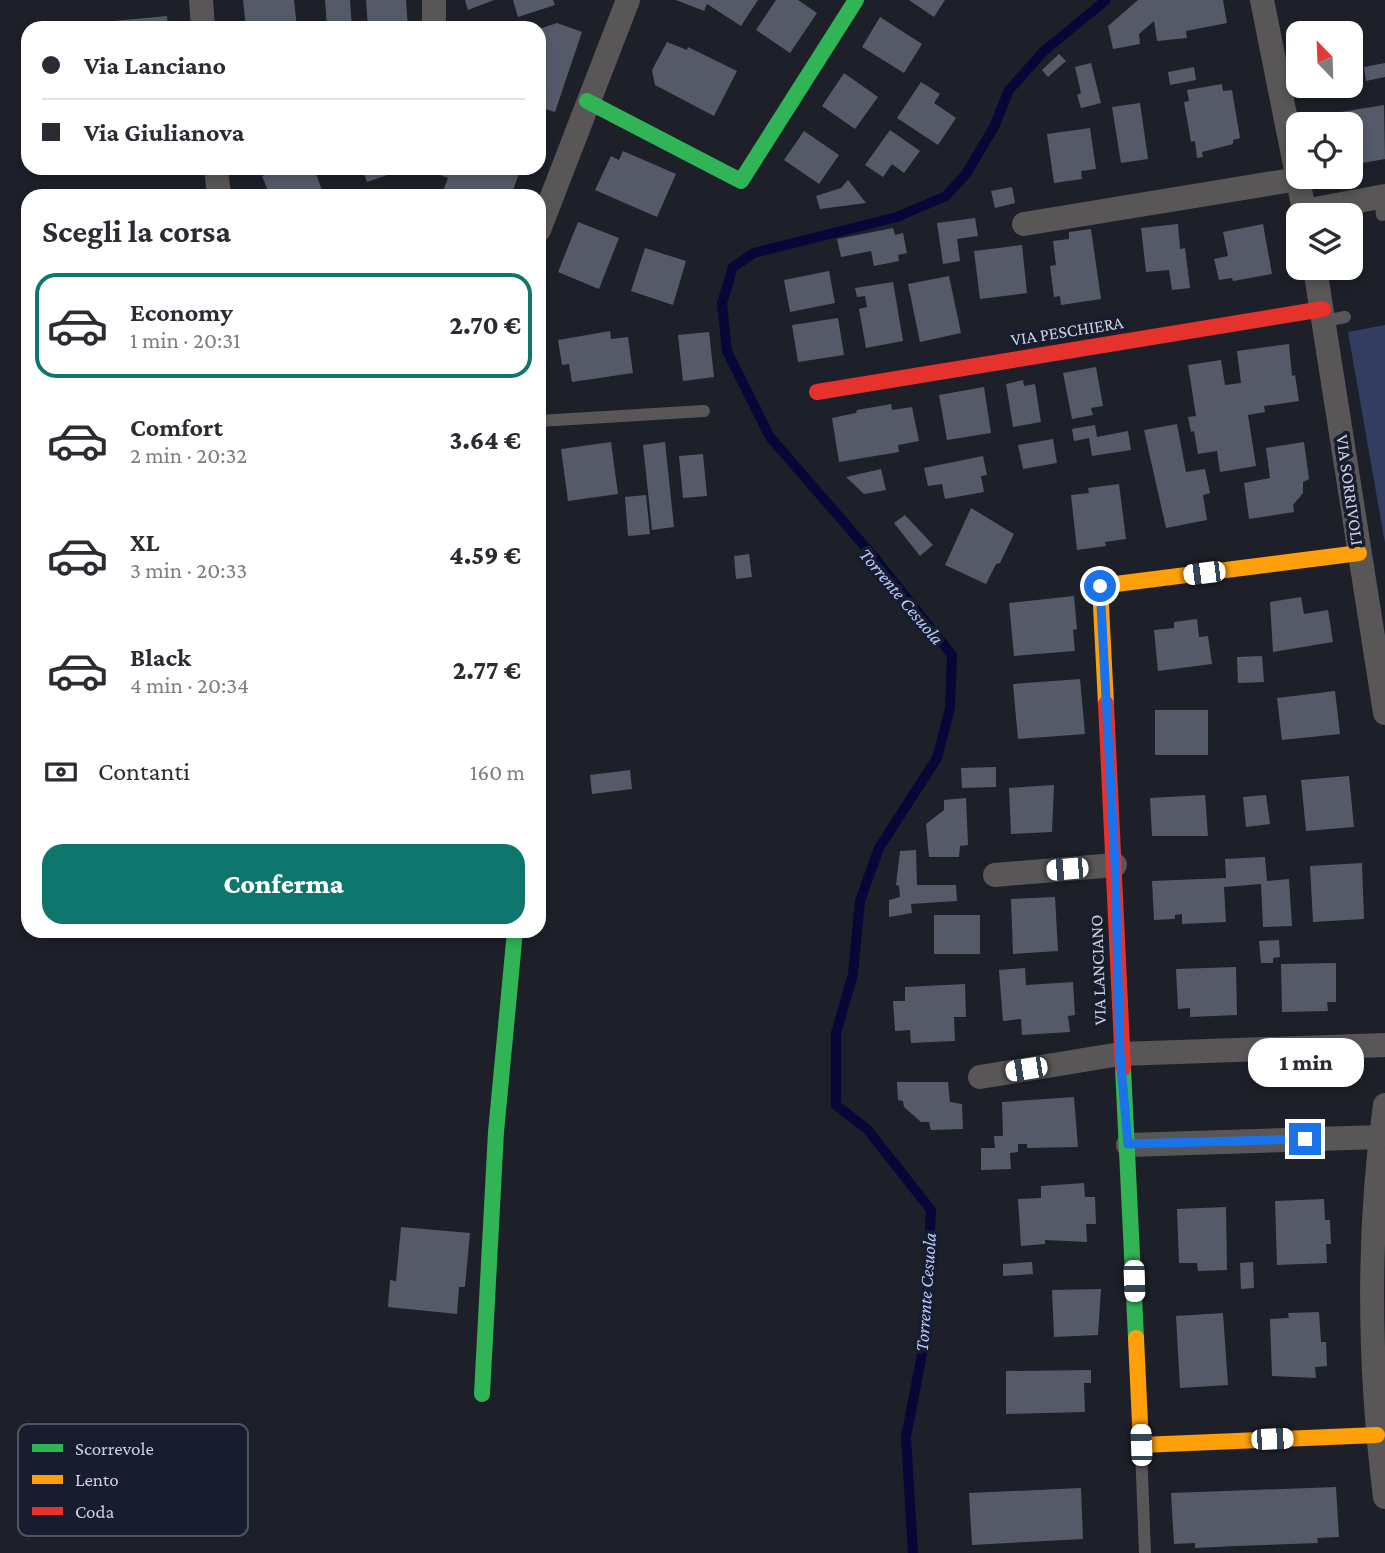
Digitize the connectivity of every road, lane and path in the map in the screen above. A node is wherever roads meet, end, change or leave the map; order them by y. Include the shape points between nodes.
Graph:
1 (201, 0) edge
2 (433, 0) edge
3 (628, 0) edge
4 (856, 0) edge
5 (1262, 0) edge
6 (202, 21) edge
7 (434, 21) edge
8 (587, 101) junction
9 (1286, 119) edge
10 (1286, 181) edge
11 (1382, 202) edge
12 (1363, 205) edge
13 (546, 211) edge
14 (1024, 224) dead end
15 (1319, 280) edge
16 (1331, 315) junction
17 (817, 392) dead end
18 (704, 411) dead end
19 (546, 421) edge
20 (1359, 553) junction
21 (1385, 713) edge
22 (1115, 865) junction
23 (995, 875) dead end
24 (514, 938) edge
25 (1385, 1045) edge
26 (1120, 1054) junction
27 (980, 1077) dead end
28 (1385, 1105) edge
29 (1380, 1137) junction
30 (1128, 1144) junction
31 (482, 1394) dead end
32 (1377, 1435) junction
33 (1141, 1445) junction
34 (1385, 1497) edge
35 (1145, 1553) edge

1 - 6 street
2 - 7 street
3 - 8 street
4 - 8 street via 741,181
5 - 9 street
8 - 13 street
10 - 14 street
11 - 12 street
15 - 16 street, VIA SORRIVOLI
16 - 17 street, VIA PESCHIERA
16 - 20 street, VIA SORRIVOLI
18 - 19 lane
20 - 21 street, VIA SORRIVOLI
20 - 22 street, VIA LANCIANO via 1100,586
22 - 23 street
22 - 26 street, VIA LANCIANO
24 - 31 street via 496,1132
25 - 26 street
26 - 27 street
26 - 30 street, VIA LANCIANO
28 - 29 street
29 - 30 street
29 - 32 street via 1372,1281
30 - 33 street, VIA LANCIANO
32 - 33 street
32 - 34 street
33 - 35 lane, VIA LANCIANO

